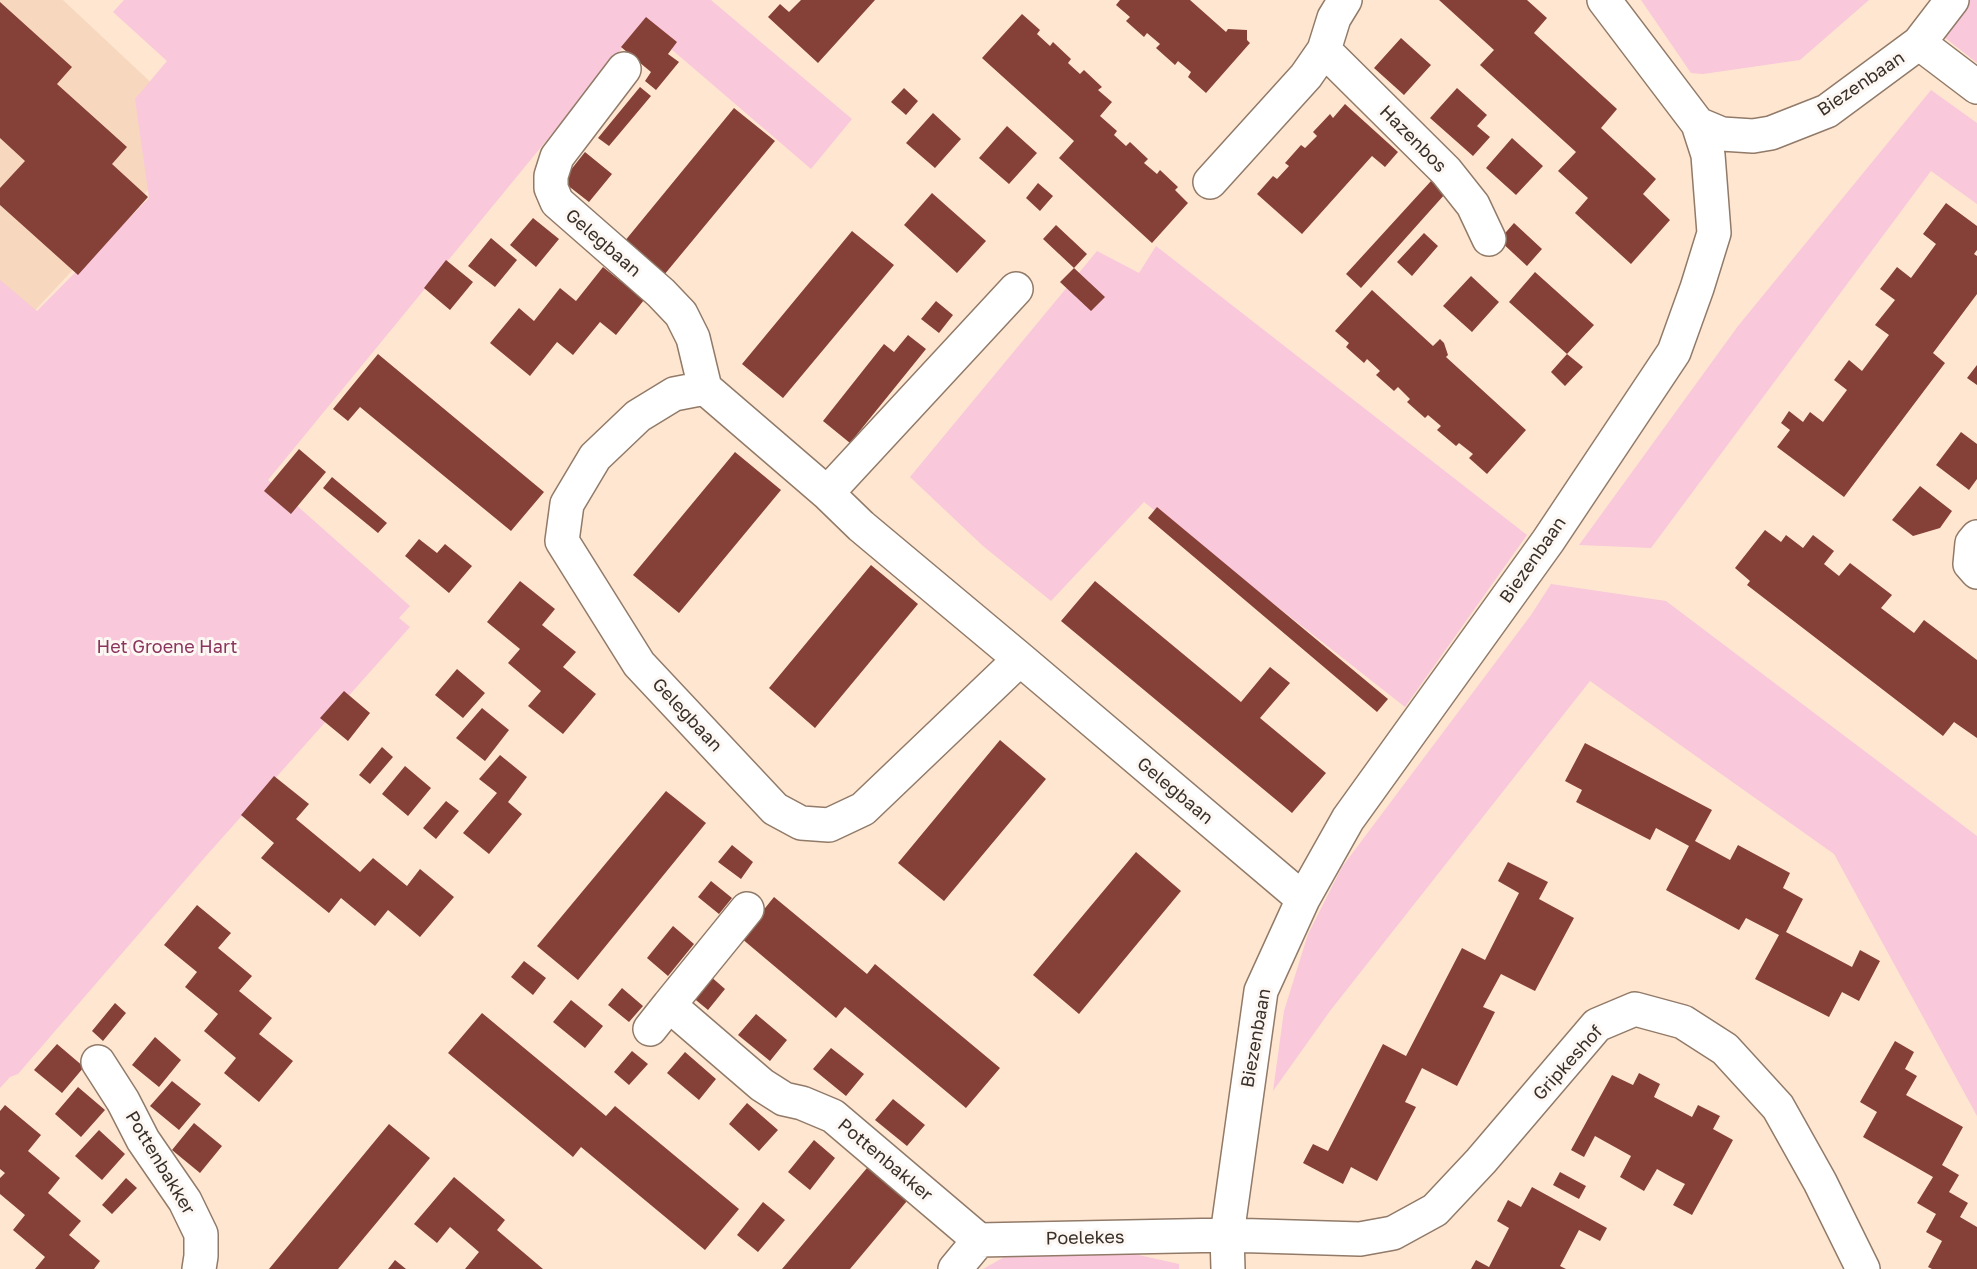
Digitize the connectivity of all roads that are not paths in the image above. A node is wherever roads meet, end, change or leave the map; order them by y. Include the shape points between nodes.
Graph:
1 (1345, 0) edge
2 (1604, 0) edge
3 (1952, 0) edge
4 (1919, 44) junction
5 (1324, 50) junction
6 (624, 69) dead end
7 (1977, 87) edge
8 (1698, 124) junction
9 (1753, 136) junction
10 (1209, 182) dead end
11 (1712, 186) junction
12 (1489, 239) dead end
13 (1016, 290) dead end
14 (705, 388) junction
15 (827, 493) junction
16 (1977, 537) edge
17 (1977, 572) edge
18 (1020, 659) junction
19 (1303, 899) junction
20 (747, 909) dead end
21 (98, 1062) dead end
22 (1227, 1235) junction
23 (980, 1240) junction
24 (199, 1269) edge
25 (955, 1269) edge
26 (1228, 1269) edge
27 (1863, 1269) edge

1 - 5 street via 1334,18
2 - 8 street
3 - 4 street, Biezenbaan
4 - 7 street
4 - 9 street, Biezenbaan via 1827,111
5 - 10 street via 1306,76
5 - 12 street, Hazenbos via 1446,171 1473,205
6 - 14 street, Gelegbaan via 557,157 551,188 557,202 681,314 693,338
8 - 9 street, Biezenbaan via 1722,134
8 - 11 street, Biezenbaan
9 - 11 street via 1737,148
11 - 19 street, Biezenbaan via 1714,233 1674,352 1548,541 1348,819
13 - 15 street
14 - 15 street, Gelegbaan
14 - 18 street, Gelegbaan via 674,394 638,416 595,457 567,504 562,541 639,664 775,809 801,823 829,825 863,809
15 - 18 street, Gelegbaan
16 - 17 street via 1972,543 1970,564
18 - 19 street, Gelegbaan
19 - 22 street, Biezenbaan via 1261,991
20 - 23 street, Pottenbakker via 659,1017 784,1099 833,1116
21 - 24 street, Pottenbakker via 143,1140 185,1201 201,1234
22 - 23 street, Poelekes
22 - 26 street, Biezenbaan
22 - 27 street, Gripkeshof via 1360,1239 1393,1233 1435,1210 1597,1025 1635,1009 1683,1022 1725,1049 1778,1107
23 - 25 street

